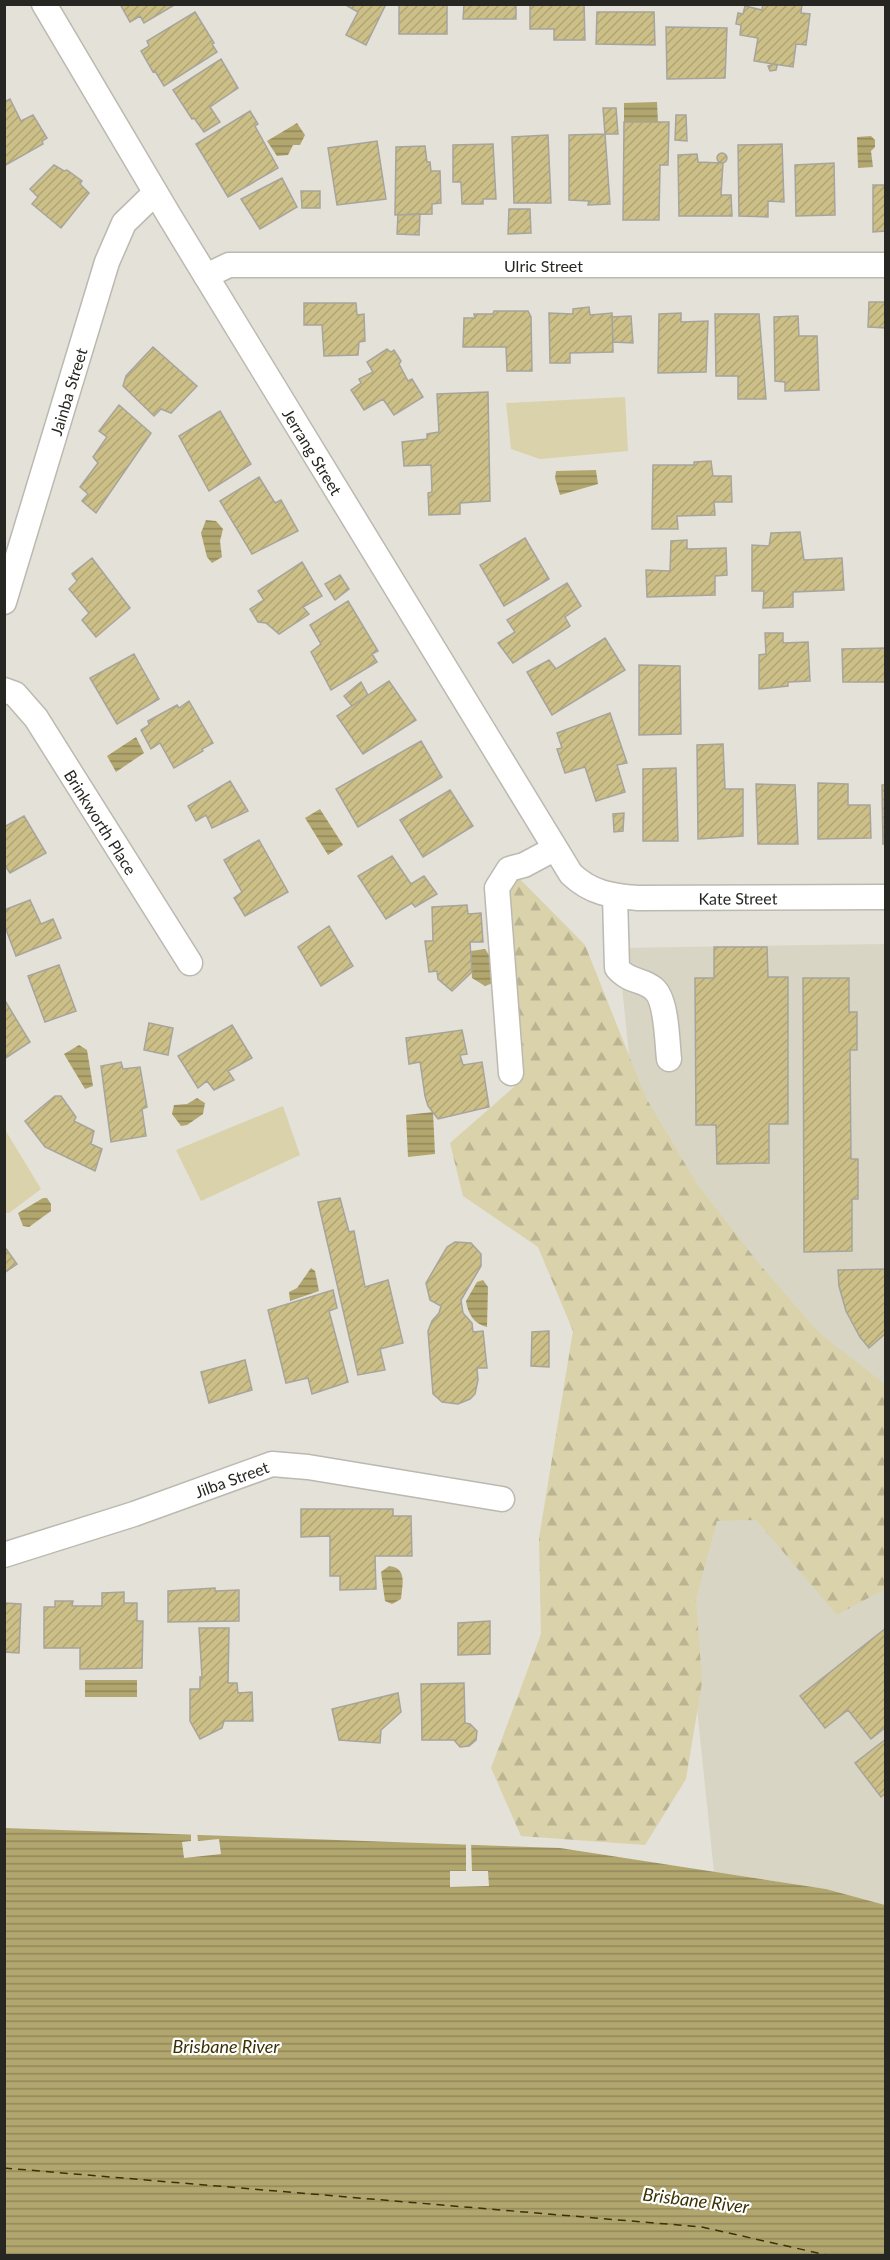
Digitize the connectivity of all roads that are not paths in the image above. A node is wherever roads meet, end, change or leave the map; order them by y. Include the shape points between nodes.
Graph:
1 (44, 4) edge
2 (155, 193) junction
3 (885, 265) edge
4 (206, 276) junction
5 (4, 602) edge
6 (4, 690) edge
7 (554, 849) junction
8 (591, 889) joint
9 (615, 896) junction
10 (885, 897) edge
11 (190, 963) dead end
12 (669, 1059) dead end
13 (511, 1073) dead end
14 (502, 1498) dead end
15 (4, 1555) edge

1 - 2 street, Jerrang Street
2 - 4 street, Jerrang Street
2 - 5 street, Jainba Street via 124,223 108,262
3 - 4 street, Ulric Street via 229,265
4 - 7 street, Jerrang Street
6 - 11 street, Brinkworth Place via 15,694 36,718
7 - 8 street, Jerrang Street via 571,874
7 - 13 street via 509,869 497,888
8 - 9 street, Kate Street
9 - 10 street, Kate Street
9 - 12 street via 617,968 625,977 654,989 663,1002
14 - 15 street, Jilba Street via 272,1464

